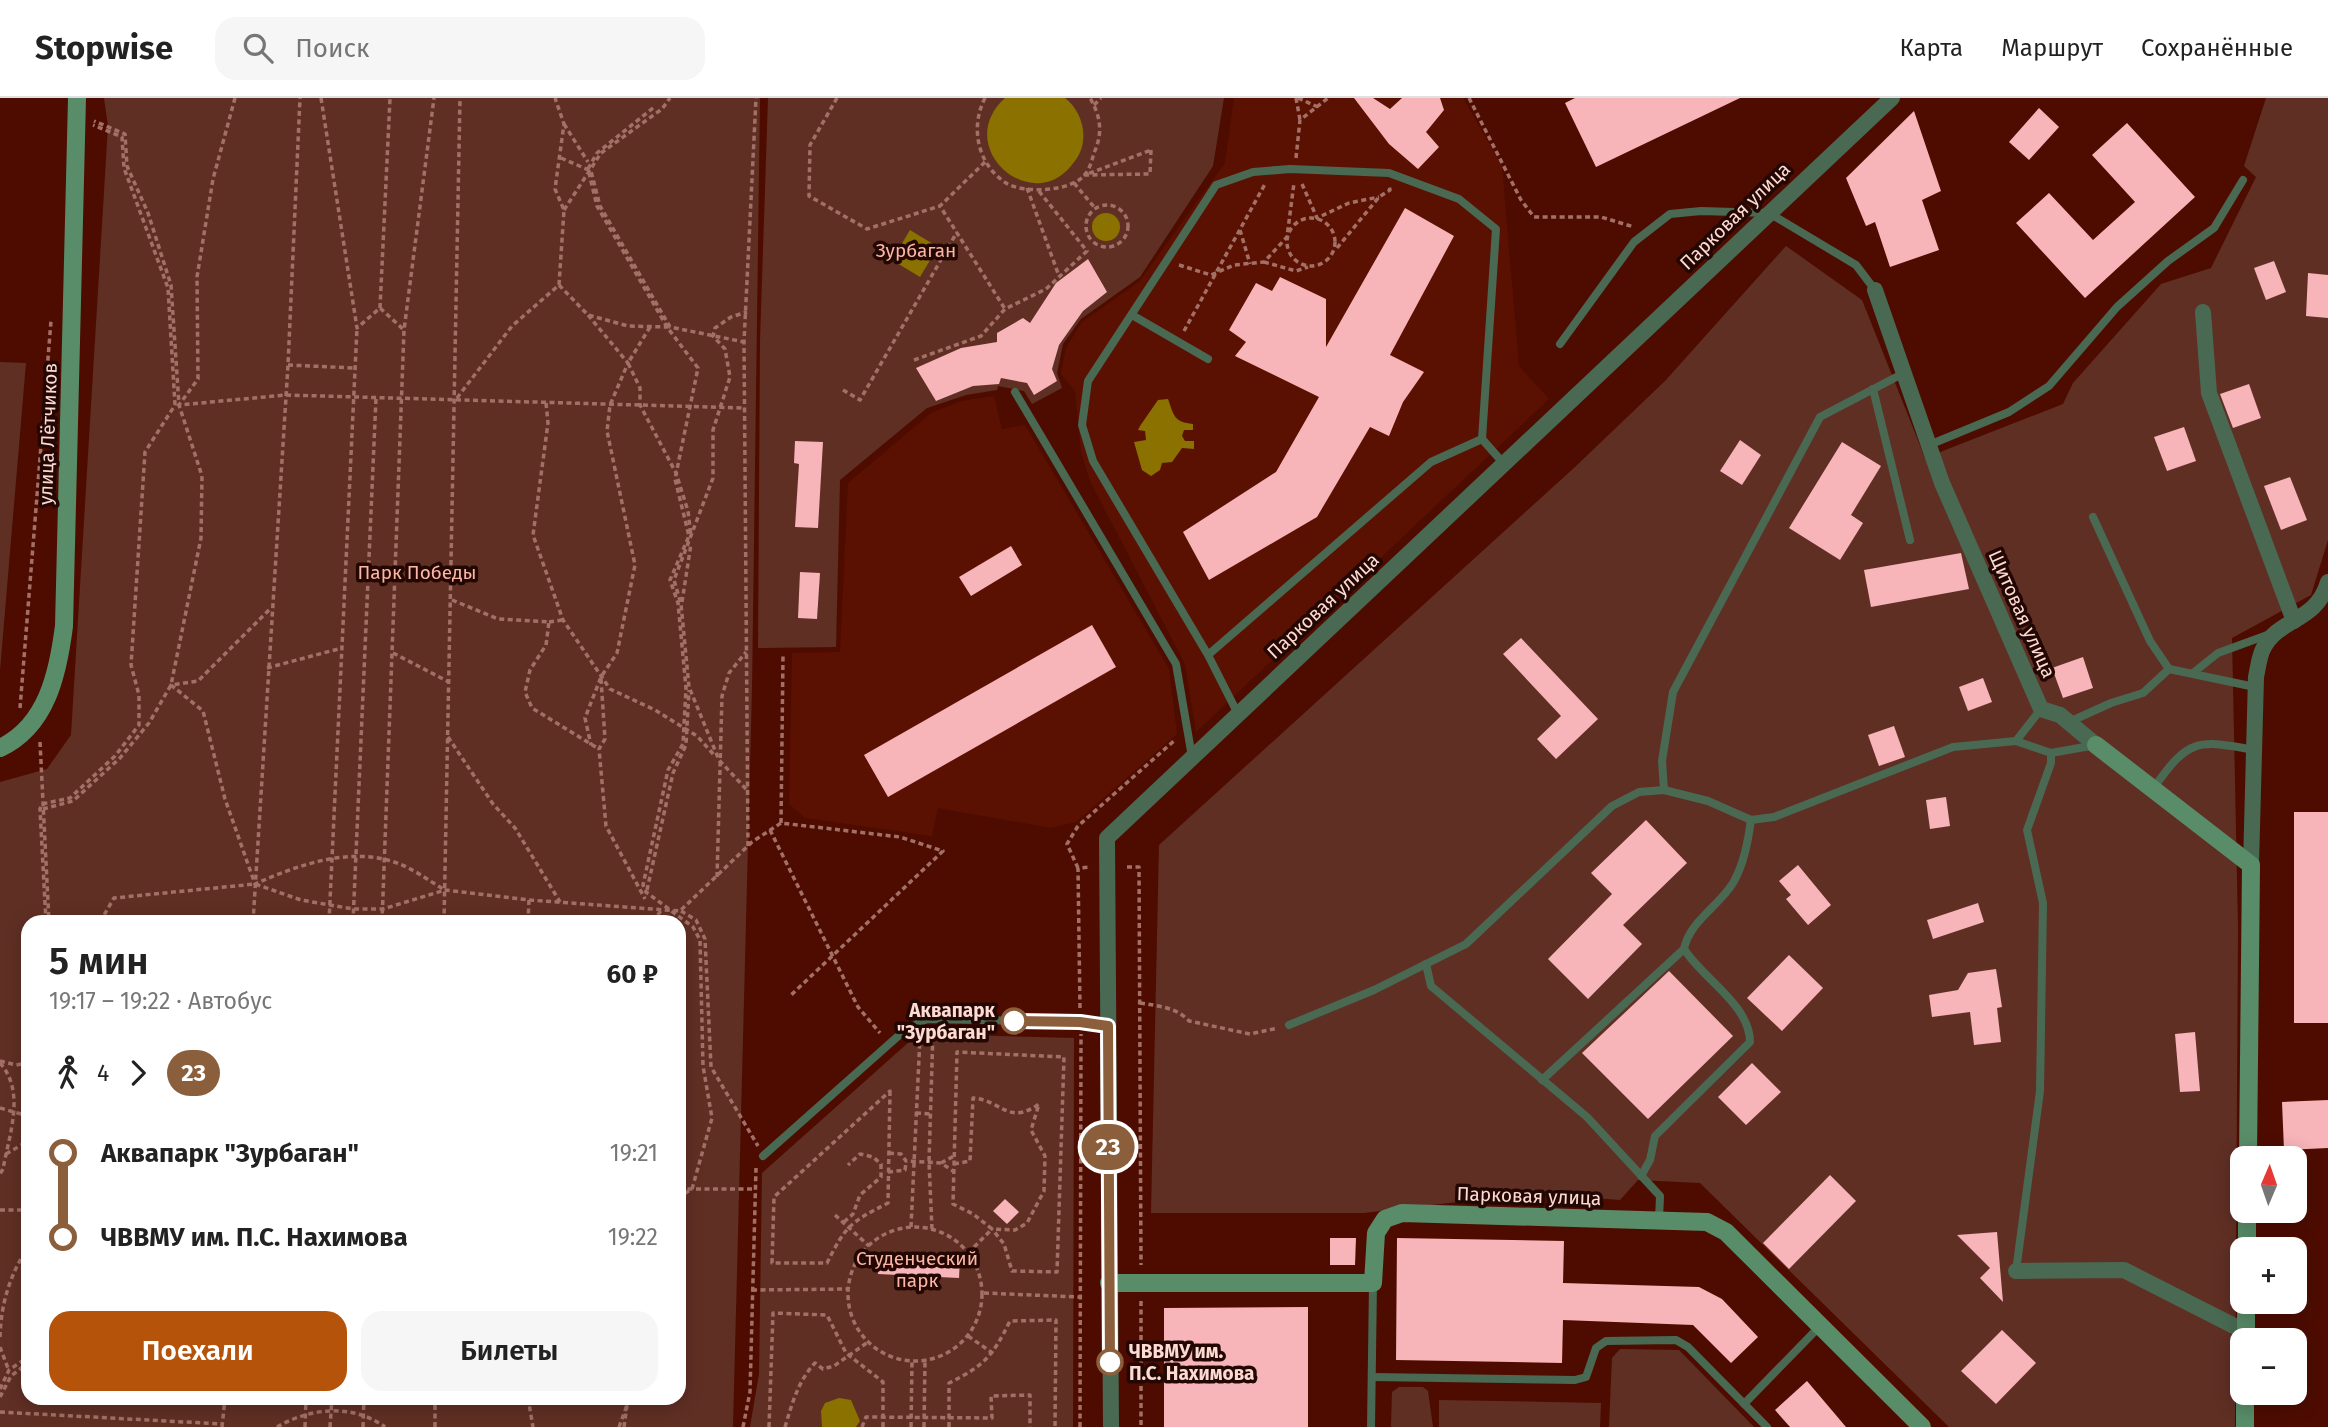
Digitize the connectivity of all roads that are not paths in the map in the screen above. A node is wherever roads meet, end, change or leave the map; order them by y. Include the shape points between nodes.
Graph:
1 (1892, 98) edge
2 (76, 110) edge
3 (2243, 180) dead end
4 (1769, 213) junction
5 (1875, 290) joint
6 (2203, 312) dead end
7 (1132, 315) junction
8 (1559, 344) dead end
9 (1208, 359) dead end
10 (1904, 373) junction
11 (1873, 389) junction
12 (1015, 392) dead end
13 (1482, 439) junction
14 (1929, 445) junction
15 (1505, 465) junction
16 (2093, 517) dead end
17 (1910, 540) dead end
18 (2328, 582) edge
19 (2323, 603) edge
20 (2294, 621) junction
21 (2275, 633) junction
22 (1208, 655) junction
23 (2169, 669) junction
24 (2193, 673) junction
25 (2256, 687) junction
26 (2041, 709) junction
27 (1238, 714) junction
28 (2069, 722) junction
29 (2016, 741) junction
30 (2096, 745) junction
31 (0, 748) edge
32 (2255, 750) junction
33 (2051, 753) junction
34 (1192, 757) junction
35 (2153, 789) junction
36 (1664, 790) junction
37 (1751, 820) junction
38 (2251, 865) junction
39 (1684, 948) junction
40 (1426, 964) junction
41 (1289, 1025) road end
42 (1108, 1026) junction
43 (1542, 1080) junction
44 (2248, 1146) edge
45 (763, 1156) road end
46 (1641, 1175) junction
47 (1659, 1220) junction
48 (2016, 1271) joint
49 (1109, 1283) junction
50 (1373, 1283) junction
51 (1821, 1325) junction
52 (2231, 1328) edge
53 (1372, 1377) junction
54 (1744, 1404) junction
55 (2245, 1405) edge
56 (1913, 1422) edge
57 (1111, 1427) edge
58 (1371, 1427) edge
59 (1767, 1427) edge
60 (2245, 1427) edge

1 - 4 street, Парковая улица
2 - 31 street, улица Лётчиков via 64,626 53,686 26,730
3 - 14 lane via 2214,228 2168,261 2118,307 2049,386 2009,412
4 - 5 lane via 1856,265
4 - 8 lane via 1670,214 1634,242
4 - 15 street, Парковая улица
5 - 10 street, Щитовая улица
6 - 20 street via 2209,393
7 - 9 lane
7 - 13 lane via 1216,185 1272,170 1389,173 1460,199 1496,229
7 - 22 lane via 1088,381 1082,425 1093,461
10 - 11 lane
10 - 14 street, Щитовая улица
11 - 17 lane
11 - 36 lane via 1820,417 1673,692 1662,761
12 - 34 lane via 1176,664
13 - 15 lane
13 - 22 lane via 1431,462
14 - 26 street, Щитовая улица
15 - 27 street, Парковая улица
16 - 23 lane via 2150,641
18 - 19 street
19 - 20 street
20 - 21 street
21 - 24 lane via 2218,653
21 - 25 street via 2262,649
22 - 27 lane
23 - 24 lane
23 - 28 lane via 2143,694
24 - 25 lane
25 - 32 street
26 - 28 street, Щитовая улица
26 - 29 lane
27 - 34 street, Парковая улица
28 - 30 street, Щитовая улица
29 - 33 lane
29 - 37 lane via 1953,747 1774,817
30 - 33 lane
30 - 35 street, Щитовая улица
32 - 35 lane via 2205,743 2192,746 2173,760
32 - 38 street
33 - 48 lane via 2027,830 2043,903 2040,1091
34 - 42 street, Парковая улица via 1107,838
35 - 38 street, Щитовая улица
36 - 37 lane via 1708,801
36 - 40 lane via 1639,792 1612,806 1466,944
37 - 39 lane via 1734,882 1691,932
38 - 44 street
39 - 43 lane
39 - 46 lane via 1750,1027 1750,1042 1655,1136
40 - 41 lane
40 - 43 lane via 1431,986
42 - 45 lane via 927,1019 905,1030
42 - 49 street, Парковая улица
43 - 46 lane via 1587,1117
46 - 47 lane via 1660,1196
47 - 50 street, Парковая улица via 1402,1213 1385,1219 1376,1233
47 - 51 street, Парковая улица via 1707,1222 1726,1232
48 - 52 street via 2124,1269
49 - 50 street
49 - 57 street, Парковая улица
50 - 53 lane
51 - 54 lane
51 - 56 street, Парковая улица
53 - 54 lane via 1575,1380 1586,1377 1596,1348 1606,1341 1676,1340
53 - 58 lane
54 - 59 lane
55 - 60 street

